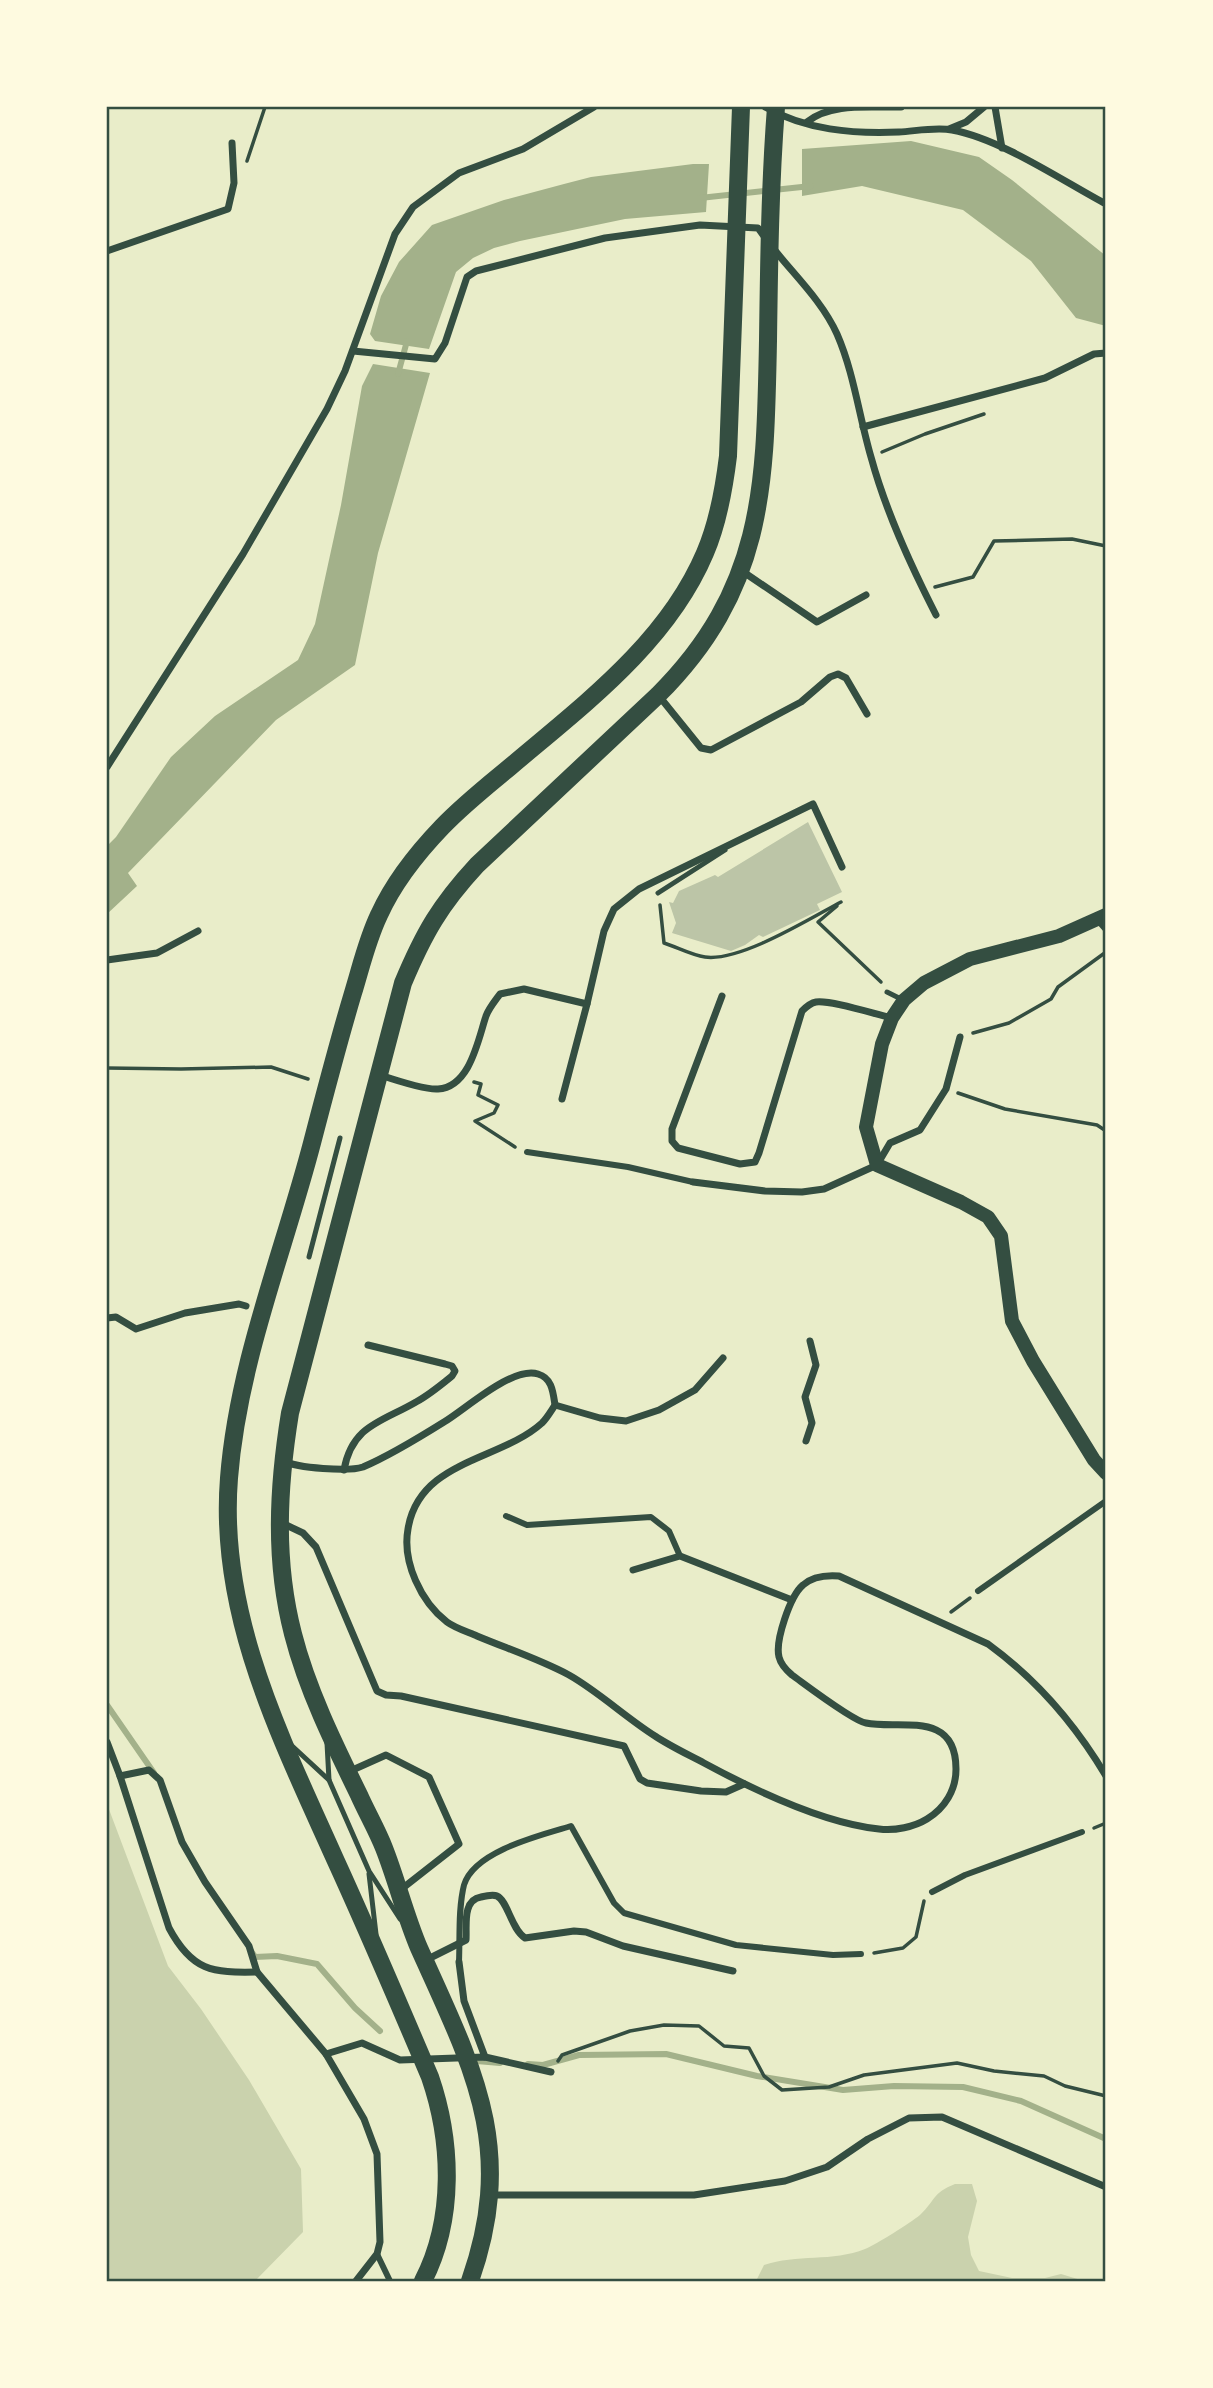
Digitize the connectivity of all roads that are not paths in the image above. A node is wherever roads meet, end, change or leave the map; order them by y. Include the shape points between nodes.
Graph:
1 (594, 107) edge
2 (741, 107) edge
3 (765, 107) edge
4 (776, 107) edge
5 (901, 107) edge
6 (984, 107) edge
7 (995, 107) edge
8 (807, 122) junction
9 (949, 129) junction
10 (232, 143) dead end
11 (1002, 148) junction
12 (1106, 204) edge
13 (107, 251) edge
14 (353, 351) junction
15 (1106, 353) edge
16 (863, 427) junction
17 (741, 571) junction
18 (866, 596) dead end
19 (936, 615) dead end
20 (658, 695) junction
21 (867, 714) dead end
22 (107, 767) edge
23 (748, 835) junction
24 (842, 867) dead end
25 (659, 893) road end
26 (1103, 921) edge
27 (198, 931) dead end
28 (107, 960) edge
29 (887, 992) road end
30 (722, 996) dead end
31 (904, 1000) junction
32 (587, 1004) junction
33 (892, 1018) junction
34 (960, 1037) road end
35 (380, 1075) junction
36 (562, 1098) dead end
37 (341, 1138) dead end
38 (527, 1152) road end
39 (877, 1165) junction
40 (693, 1182) joint
41 (309, 1256) dead end
42 (243, 1305) dead end
43 (107, 1318) edge
44 (810, 1341) dead end
45 (368, 1345) dead end
46 (723, 1359) dead end
47 (555, 1405) junction
48 (806, 1441) dead end
49 (282, 1461) junction
50 (344, 1469) junction
51 (1106, 1473) edge
52 (1106, 1502) edge
53 (506, 1516) dead end
54 (279, 1521) junction
55 (680, 1556) junction
56 (632, 1570) dead end
57 (978, 1591) road end
58 (792, 1601) junction
59 (327, 1724) junction
60 (279, 1732) junction
61 (107, 1742) edge
62 (348, 1772) junction
63 (120, 1776) junction
64 (1106, 1776) edge
65 (329, 1780) junction
66 (744, 1784) junction
67 (1082, 1832) dead end
68 (369, 1871) junction
69 (398, 1891) junction
70 (932, 1892) road end
71 (429, 1953) junction
72 (862, 1954) road end
73 (380, 1962) junction
74 (459, 1962) joint
75 (733, 1971) dead end
76 (257, 1972) junction
77 (326, 2054) junction
78 (485, 2057) junction
79 (551, 2072) road end
80 (1106, 2187) edge
81 (489, 2194) junction
82 (377, 2254) junction
83 (356, 2281) edge
84 (390, 2281) edge
85 (424, 2281) edge
86 (470, 2281) edge

1 - 14 street via 523,149 459,173 413,207 395,234
2 - 60 main road via 729,438 725,479 705,555 665,622 592,697 440,828 393,889 367,944 260,1319 237,1416 229,1481 229,1549 244,1635
3 - 8 street
4 - 17 main road via 764,470
5 - 8 street via 829,110
6 - 9 street
7 - 11 street
8 - 9 street via 817,128 866,134
9 - 11 street
10 - 13 street via 234,183 228,209
11 - 12 street
14 - 16 street via 435,359 467,277 476,271 605,238 700,225 758,228 807,286 836,332
14 - 22 street via 327,409 243,554
15 - 16 street via 1045,379
16 - 19 street via 893,526
17 - 18 street via 817,622
17 - 20 main road via 701,645
20 - 21 street via 701,748 711,750 801,702 838,674 846,678
20 - 35 main road via 477,864 452,893 431,922 403,983
23 - 24 street via 813,804
23 - 25 lane
23 - 32 street via 639,889 614,909 604,931
26 - 31 main road via 970,959 924,983
27 - 28 street via 157,953
29 - 31 lane
30 - 33 street via 672,1129 672,1141 678,1148 740,1164 755,1162 760,1153 807,1005 829,1003
31 - 33 main road
32 - 35 street via 524,989 500,994 487,1013 468,1067 451,1085 437,1090
32 - 36 street
33 - 39 main road via 882,1044 866,1127
34 - 39 street via 946,1089 920,1130 890,1143
35 - 49 main road via 290,1413
37 - 41 lane
38 - 40 street
39 - 40 street via 824,1189 802,1192
39 - 51 main road via 988,1217 1001,1236 1012,1321 1032,1361
42 - 43 street via 185,1313 136,1329 116,1317
44 - 48 street via 816,1365 805,1397 812,1423
45 - 50 street via 452,1366 454,1371 419,1401 365,1429 348,1450
46 - 47 street via 695,1390 626,1422
47 - 50 street via 549,1380 538,1373 521,1374 361,1468
47 - 66 street via 526,1434 456,1467 422,1496 407,1539 421,1591 449,1624 573,1677 656,1737
49 - 50 street
49 - 54 main road
52 - 57 street
53 - 55 street via 527,1525 651,1517 669,1531
54 - 59 main road via 293,1636
54 - 66 street via 303,1533 316,1547 377,1691 624,1746 640,1779 647,1783 726,1792
55 - 56 street
55 - 58 street
58 - 64 street via 812,1579 839,1576 988,1644 1054,1704
58 - 66 street via 779,1643 782,1665 864,1723 933,1728 948,1741 955,1756 953,1788 939,1812 896,1829 863,1827
59 - 62 main road
59 - 65 lane
60 - 65 lane
60 - 73 main road
61 - 63 street
62 - 69 main road via 384,1847
62 - 69 street via 386,1755 429,1777 459,1844
63 - 76 street via 149,1770 160,1780 182,1842 249,1946
63 - 76 street via 180,1950 221,1972
65 - 68 lane
67 - 70 street via 965,1875
68 - 71 lane
68 - 73 lane
69 - 71 main road
71 - 75 street via 466,1940 467,1907 475,1898 493,1895 525,1938 586,1932 623,1946
71 - 81 main road via 474,2073 487,2122
72 - 74 street via 736,1945 624,1913 571,1826 499,1849 474,1871 465,1883
73 - 85 main road via 430,2077 444,2128 446,2195
74 - 78 street via 464,2001
76 - 77 street
77 - 78 street via 362,2043 400,2060
77 - 82 street via 364,2119 377,2154
78 - 79 street
80 - 81 street via 942,2117 909,2118 827,2167 785,2181 694,2195
81 - 86 main road via 482,2246
82 - 83 street
82 - 84 street

